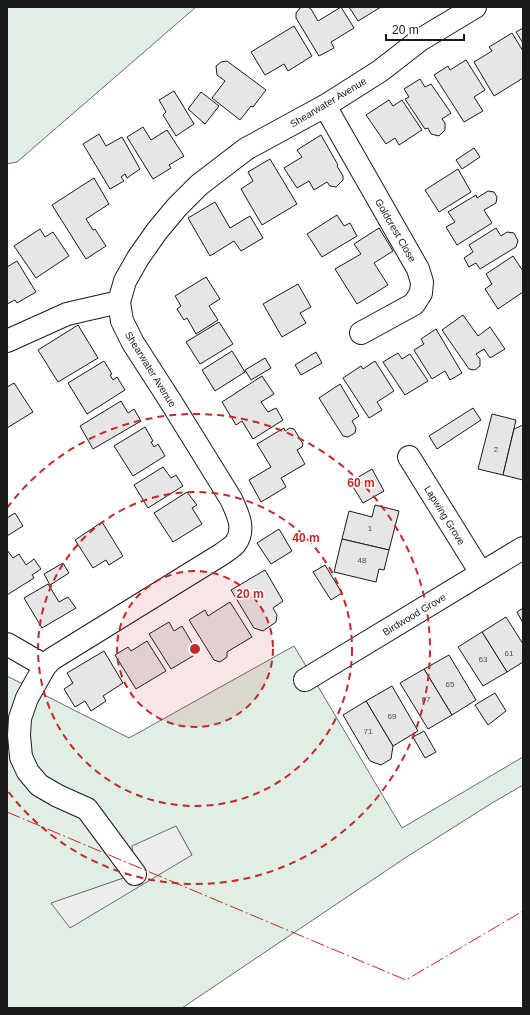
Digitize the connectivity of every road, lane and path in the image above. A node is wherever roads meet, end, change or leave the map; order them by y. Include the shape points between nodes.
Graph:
1 (474, 7) edge
2 (325, 106) junction
3 (119, 302) junction
4 (361, 333) dead end
5 (7, 340) edge
6 (408, 457) dead end
7 (523, 548) edge
8 (481, 573) junction
9 (7, 644) edge
10 (45, 666) junction
11 (305, 680) dead end
12 (135, 874) dead end

1 - 2 street, Shearwater Avenue via 420,40 380,71
2 - 3 street, Shearwater Avenue via 246,149 199,185 177,207 138,258 125,281
2 - 4 street, Goldcrest Close via 418,269 422,282 421,293 414,304
3 - 5 street via 67,314
3 - 10 street, Shearwater Avenue via 122,321 133,343 231,499 239,515 241,529 235,544 222,554 52,659
6 - 8 street, Lapwing Grove
7 - 8 street, Birdwood Grove
8 - 11 street, Birdwood Grove
9 - 10 street
10 - 12 street, Shearwater Avenue via 27,698 20,718 21,757 38,785 87,809

